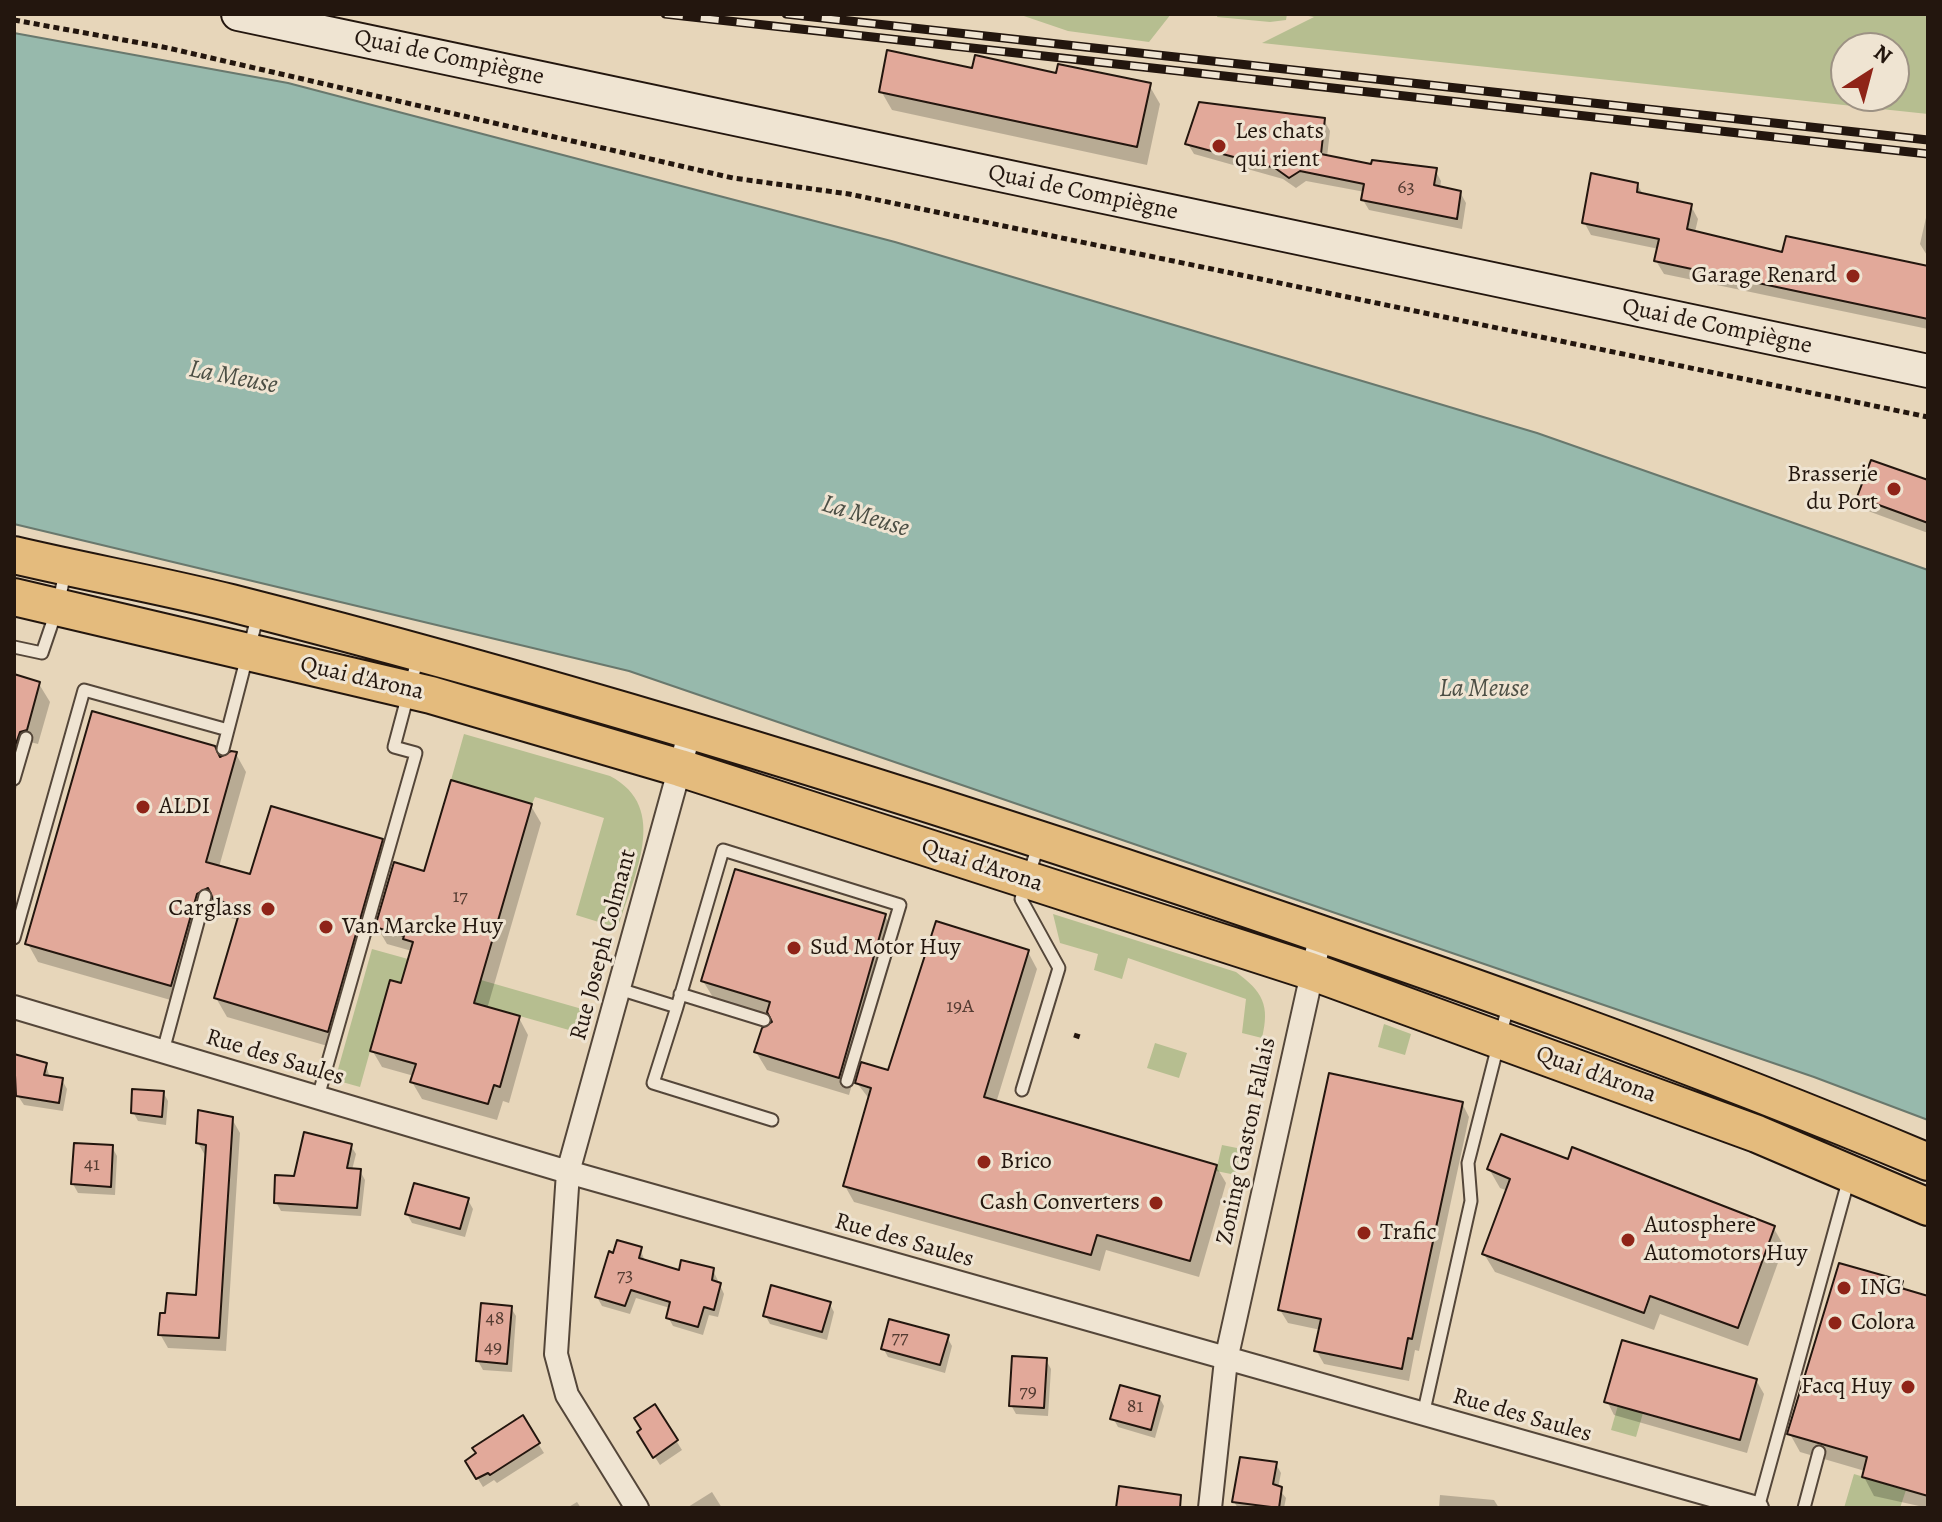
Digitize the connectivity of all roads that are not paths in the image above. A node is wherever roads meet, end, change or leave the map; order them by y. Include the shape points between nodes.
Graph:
1 (238, 14) edge
2 (1928, 371) edge
3 (14, 555) edge
4 (66, 567) junction
5 (14, 597) edge
6 (58, 606) junction
7 (259, 611) junction
8 (14, 647) edge
9 (249, 652) junction
10 (419, 653) junction
11 (410, 691) junction
12 (228, 730) junction
13 (690, 731) junction
14 (26, 738) dead end
15 (223, 749) dead end
16 (680, 768) junction
17 (14, 779) edge
18 (1040, 839) junction
19 (1027, 880) junction
20 (205, 896) dead end
21 (1321, 933) junction
22 (14, 938) edge
23 (1310, 971) junction
24 (619, 989) junction
25 (680, 994) junction
26 (1510, 998) junction
27 (14, 1007) edge
28 (677, 1007) junction
29 (764, 1020) dead end
30 (1497, 1039) junction
31 (163, 1051) junction
32 (847, 1081) dead end
33 (1022, 1090) dead end
34 (318, 1097) junction
35 (772, 1120) dead end
36 (1928, 1162) edge
37 (568, 1172) junction
38 (1850, 1174) junction
39 (1928, 1207) edge
40 (1226, 1360) junction
41 (1423, 1415) junction
42 (1819, 1452) dead end
43 (637, 1508) edge
44 (1210, 1508) edge
45 (1758, 1508) edge
46 (1804, 1508) edge

1 - 2 main road, Quai de Compiègne
3 - 4 main road, Quai d'Arona
4 - 6 lane
4 - 7 main road, Quai d'Arona
5 - 6 main road, Quai d'Arona
6 - 8 lane via 42,653
6 - 9 main road, Quai d'Arona
7 - 9 lane
7 - 10 main road, Quai d'Arona
9 - 11 main road, Quai d'Arona
9 - 12 lane
10 - 11 lane
10 - 13 main road, Quai d'Arona
11 - 16 main road, Quai d'Arona
11 - 34 lane via 394,747 416,753
12 - 15 lane
12 - 22 lane via 84,690
13 - 16 street, Rue Joseph Colmant
13 - 18 main road, Quai d'Arona
14 - 17 lane
16 - 19 main road, Quai d'Arona
16 - 24 street, Rue Joseph Colmant
18 - 19 lane
18 - 21 main road, Quai d'Arona
19 - 23 main road, Quai d'Arona
19 - 33 lane via 1021,899 1059,968
20 - 31 lane
21 - 23 street, Zoning Gaston Fallais
21 - 26 main road, Quai d'Arona
23 - 30 main road, Quai d'Arona
23 - 40 street, Zoning Gaston Fallais
24 - 28 lane
24 - 37 street, Rue Joseph Colmant
25 - 28 lane
25 - 29 lane
25 - 32 lane via 723,850 900,905
26 - 30 lane
26 - 36 main road, Quai d'Arona
27 - 31 street, Rue des Saules
28 - 35 lane via 653,1083
30 - 38 main road, Quai d'Arona via 1757,1134
30 - 41 lane via 1468,1163 1471,1201
31 - 34 street, Rue des Saules
34 - 37 street, Rue des Saules
37 - 40 street, Rue des Saules
37 - 43 street via 556,1354 567,1395
38 - 39 main road, Quai d'Arona
38 - 45 lane
40 - 41 street, Rue des Saules
40 - 44 street
41 - 45 street, Rue des Saules
42 - 46 lane

